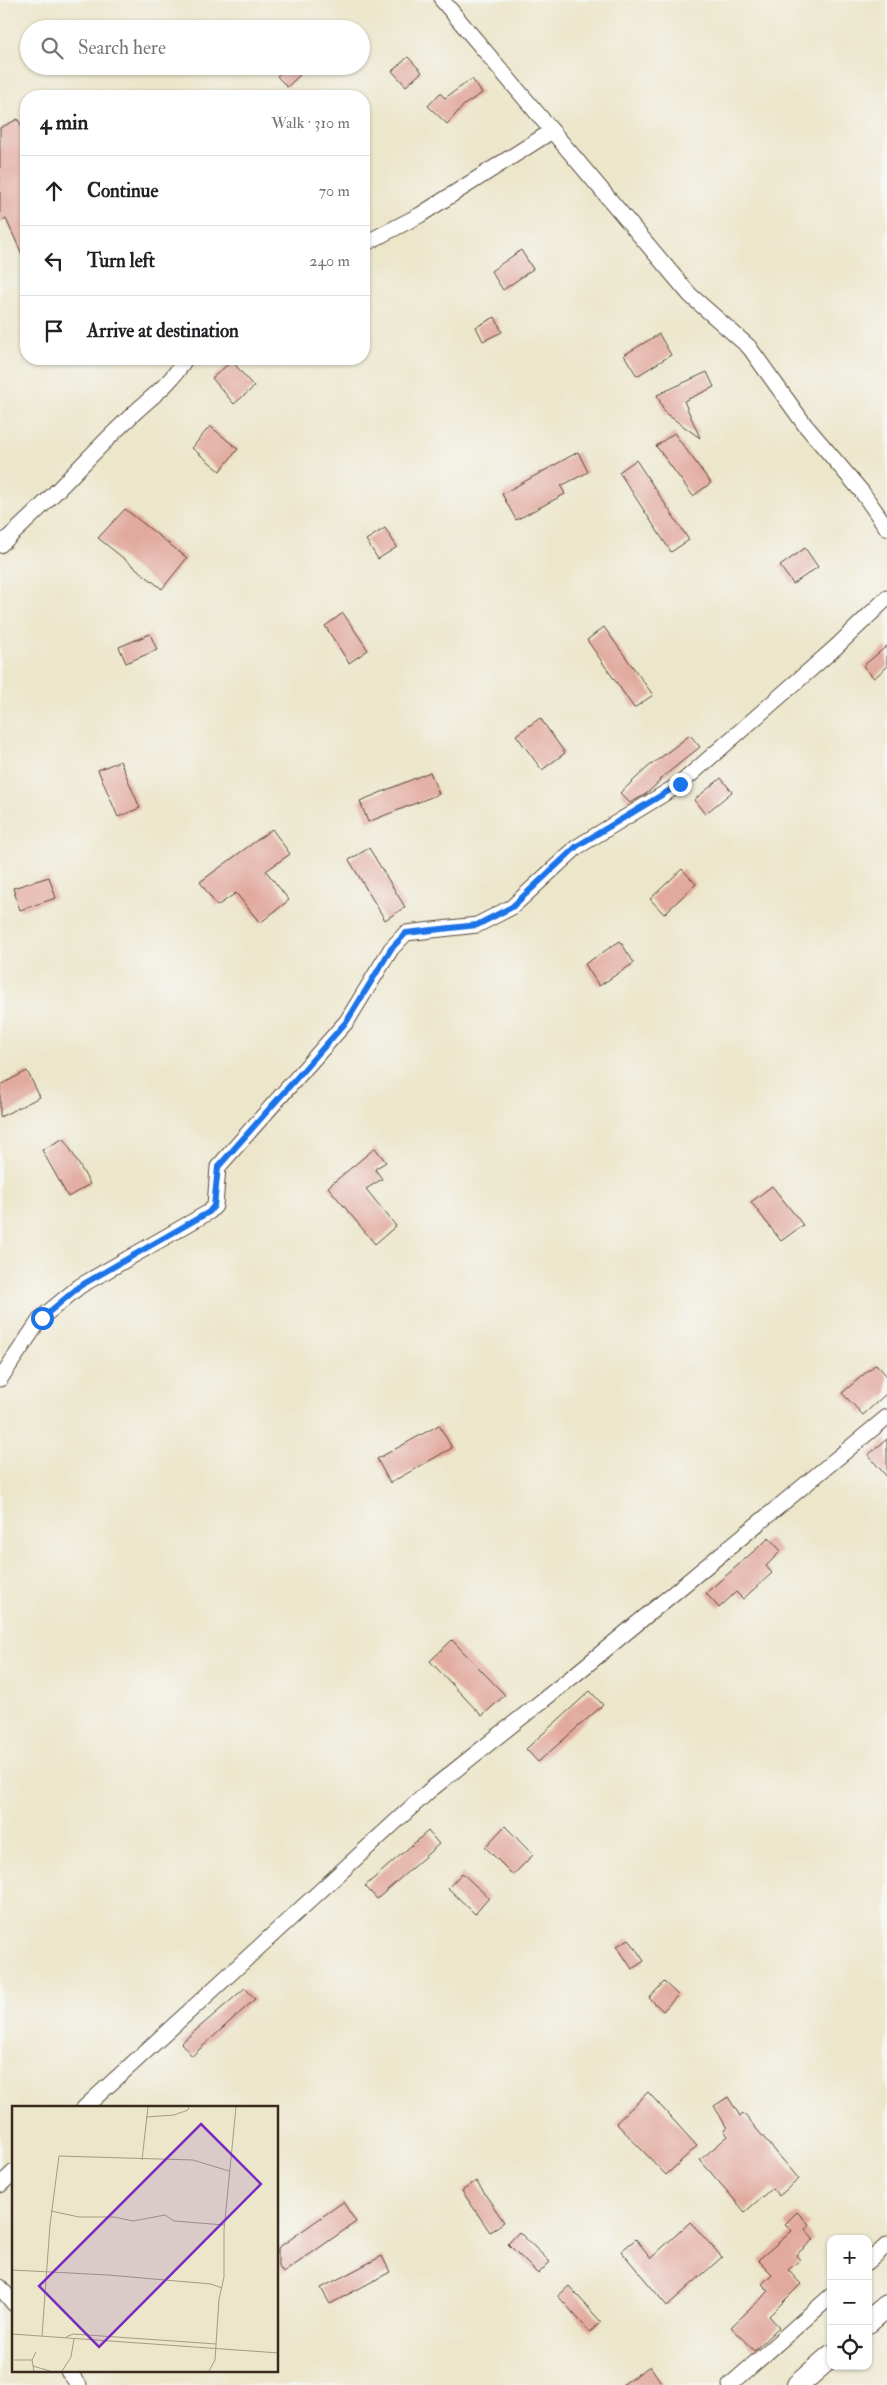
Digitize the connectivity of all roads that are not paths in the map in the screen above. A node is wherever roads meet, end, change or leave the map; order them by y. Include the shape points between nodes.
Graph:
1 (442, 0) edge
2 (552, 131) junction
3 (370, 241) edge
4 (181, 365) edge
5 (887, 528) edge
6 (0, 545) edge
7 (887, 598) edge
8 (0, 1379) edge
9 (887, 1417) edge
10 (86, 2106) edge
11 (12, 2174) edge
12 (0, 2185) edge
13 (887, 2245) edge
14 (872, 2258) edge
15 (0, 2286) edge
16 (827, 2300) edge
17 (12, 2301) edge
18 (887, 2306) edge
19 (872, 2319) edge
20 (827, 2360) edge
21 (69, 2372) edge
22 (79, 2385) edge
23 (730, 2385) edge
24 (798, 2385) edge

1 - 2 street
2 - 3 street via 420,215
2 - 5 street via 690,295 749,347 805,425 862,492
4 - 6 street via 175,376
7 - 8 street via 680,784 577,846 512,907 477,925 406,933 391,949 347,1021 218,1167 214,1206 209,1212 80,1286 42,1318
9 - 10 street via 429,1791
11 - 12 street
13 - 14 street
15 - 17 street
16 - 23 street
18 - 19 main road
20 - 24 main road
21 - 22 street

